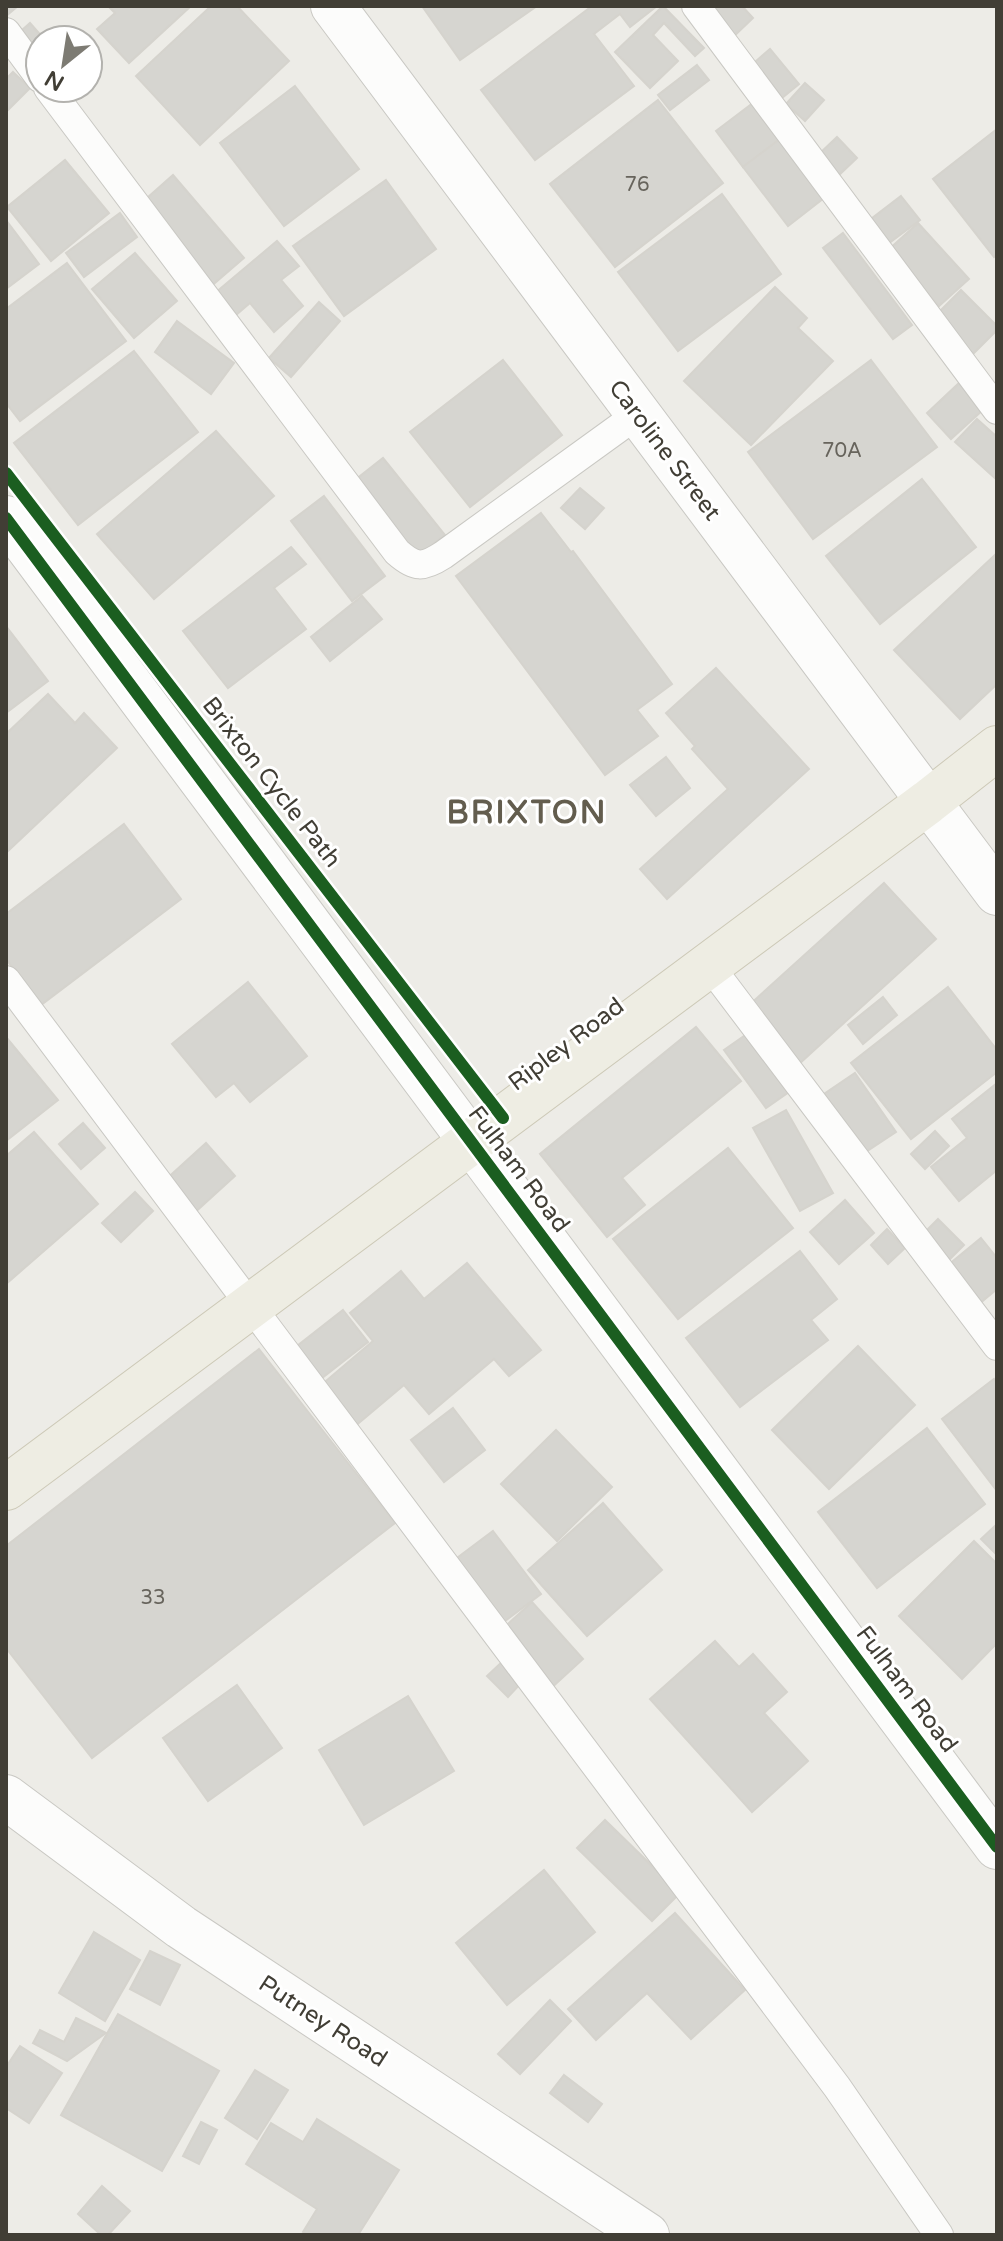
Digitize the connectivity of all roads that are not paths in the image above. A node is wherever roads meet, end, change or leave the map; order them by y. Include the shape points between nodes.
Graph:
1 (333, 6) edge
2 (696, 6) edge
3 (6, 32) edge
4 (24, 56) edge
5 (60, 104) edge
6 (997, 410) edge
7 (638, 414) junction
8 (6, 518) edge
9 (997, 748) edge
10 (928, 802) junction
11 (997, 893) edge
12 (709, 965) junction
13 (6, 980) edge
14 (471, 1142) junction
15 (251, 1304) junction
16 (997, 1346) edge
17 (9, 1480) edge
18 (6, 1797) edge
19 (997, 1847) edge
20 (647, 2235) edge
21 (939, 2235) edge

1 - 7 street, Caroline Street
2 - 6 lane
3 - 4 lane
5 - 7 lane via 408,562 430,564
7 - 10 street, Caroline Street
8 - 14 street, Fulham Road
9 - 10 main road, Ripley Road
10 - 11 street, Caroline Street
10 - 12 main road, Ripley Road
12 - 14 main road, Ripley Road
12 - 16 lane
13 - 15 lane
14 - 15 main road, Ripley Road
14 - 19 street, Fulham Road
15 - 17 main road, Ripley Road
15 - 21 lane via 837,2087
18 - 20 street, Putney Road via 181,1927

